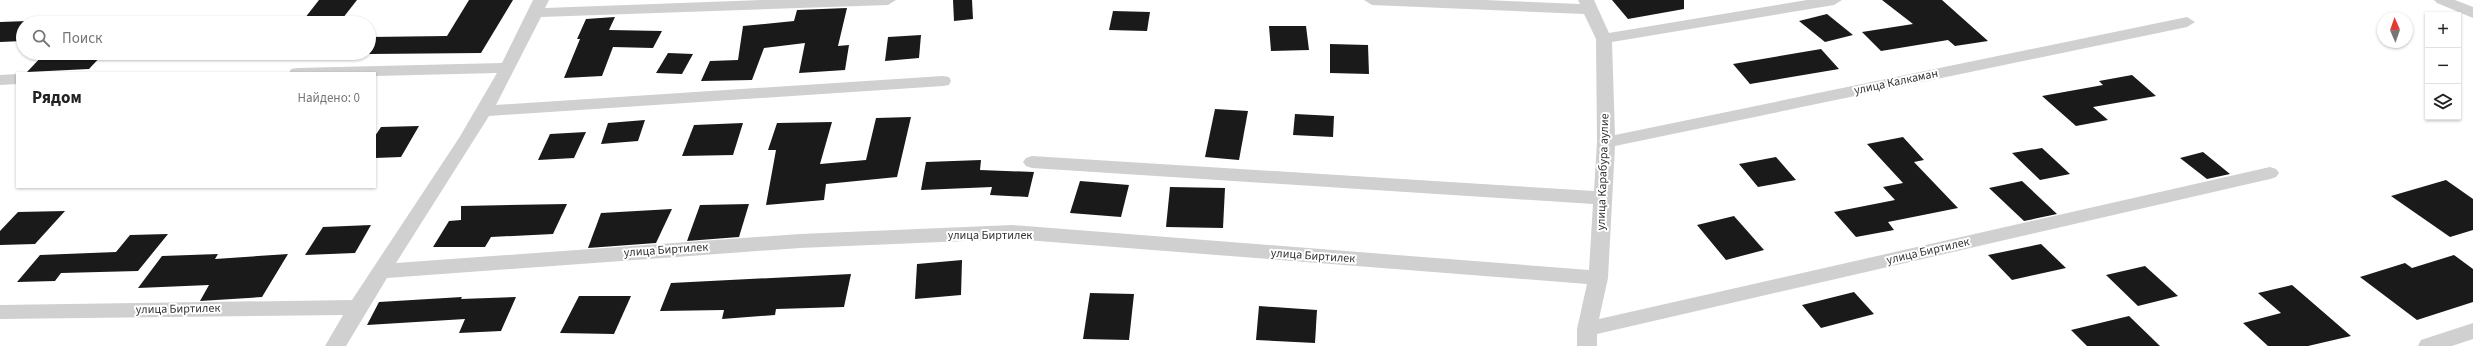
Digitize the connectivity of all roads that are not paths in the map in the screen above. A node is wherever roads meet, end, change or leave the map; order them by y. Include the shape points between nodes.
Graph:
1 (888, 0) edge
2 (1372, 0) edge
3 (1834, 0) edge
4 (2442, 0) edge
5 (1587, 4) edge
6 (538, 6) edge
7 (2473, 13) edge
8 (2187, 22) dead end
9 (1604, 39) junction
10 (508, 68) junction
11 (339, 72) edge
12 (16, 79) edge
13 (0, 80) edge
14 (942, 81) dead end
15 (483, 111) junction
16 (1606, 142) junction
17 (1032, 162) dead end
18 (2270, 173) dead end
19 (1602, 198) junction
20 (382, 270) junction
21 (1598, 278) junction
22 (357, 307) junction
23 (0, 312) edge
24 (2473, 331) edge
25 (1587, 338) edge
26 (335, 346) edge
27 (2428, 346) edge

1 - 6 street
2 - 5 street
3 - 9 street
4 - 7 street
5 - 9 street, улица Карабура аулие
6 - 10 street
8 - 16 street, улица Калкаман
9 - 16 street, улица Карабура аулие
10 - 11 street
10 - 15 street
12 - 13 street
14 - 15 street
15 - 20 street
16 - 19 street, улица Карабура аулие
17 - 19 street
18 - 25 street, улица Биртилек
19 - 21 street, улица Карабура аулие
20 - 21 street, улица Биртилек via 800,241 1012,232
20 - 22 street
21 - 25 street, улица Карабура аулие
22 - 23 street, улица Биртилек
22 - 26 street
24 - 27 street

